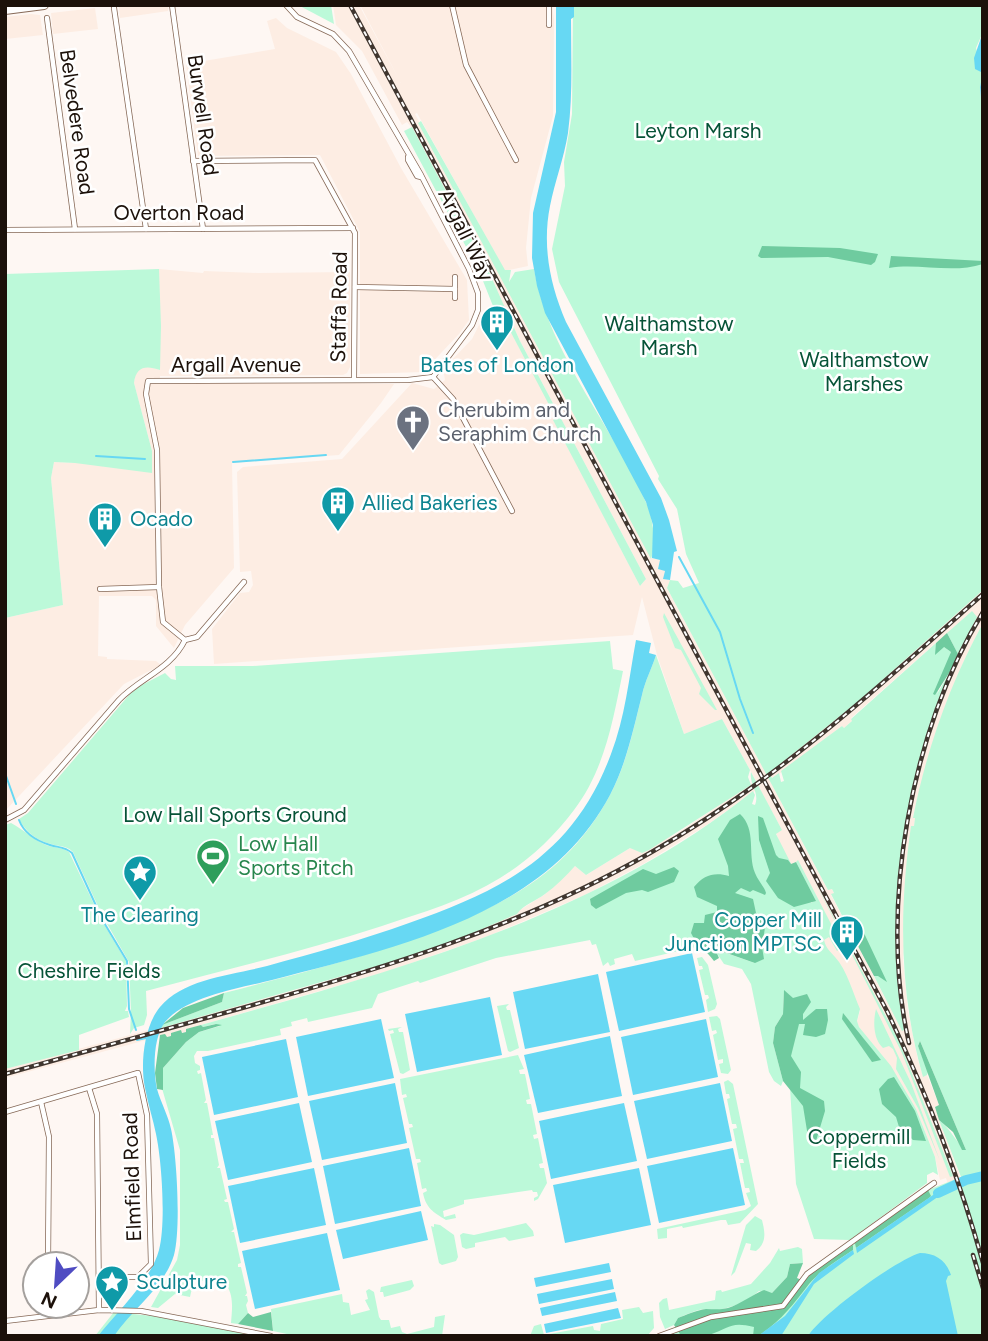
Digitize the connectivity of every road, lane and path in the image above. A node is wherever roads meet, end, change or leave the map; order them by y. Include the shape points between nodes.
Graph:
1 (44, 5) edge
2 (172, 5) edge
3 (286, 5) edge
4 (452, 5) edge
5 (549, 5) edge
6 (114, 8) dead end
7 (5, 10) edge
8 (47, 18) dead end
9 (550, 24) dead end
10 (516, 160) dead end
11 (193, 161) junction
12 (353, 228) junction
13 (75, 229) junction
14 (146, 229) junction
15 (203, 229) junction
16 (5, 230) edge
17 (456, 277) dead end
18 (355, 287) junction
19 (455, 289) junction
20 (455, 298) dead end
21 (433, 377) junction
22 (354, 379) junction
23 (512, 511) dead end
24 (244, 582) dead end
25 (159, 587) junction
26 (100, 589) dead end
27 (185, 640) junction
28 (5, 820) edge
29 (89, 1087) junction
30 (41, 1102) junction
31 (5, 1112) edge
32 (934, 1183) dead end
33 (48, 1250) edge
34 (99, 1277) junction
35 (99, 1310) junction
36 (91, 1311) edge
37 (271, 1336) edge
38 (659, 1336) edge

1 - 7 main road
2 - 11 street, Burwell Road
3 - 21 street, Argall Way via 297,17 333,34 344,45 469,269 478,300 472,325
4 - 10 street via 466,65
5 - 9 street
6 - 14 street
8 - 13 street, Belvedere Road
11 - 12 street, Staffa Road via 315,160
11 - 15 street, Burwell Road
12 - 15 street, Overton Road
12 - 18 street, Staffa Road
13 - 14 street, Overton Road
13 - 16 street, Overton Road
14 - 15 street, Overton Road
17 - 19 street
18 - 19 street
18 - 22 street, Staffa Road
19 - 20 street
21 - 22 street, Argall Avenue
21 - 23 street via 453,399
22 - 25 street, Argall Avenue via 148,381 146,394 157,450
24 - 27 street via 200,634
25 - 26 street
25 - 27 street via 163,622
27 - 28 street via 170,662 119,700 23,810
29 - 30 street
29 - 34 street via 97,1114
29 - 34 street, Elmfield Road via 138,1073 147,1115 151,1264 138,1277
30 - 31 street
30 - 33 street via 49,1137
32 - 38 street via 807,1274 783,1306 711,1317
34 - 35 street
35 - 36 street
35 - 37 street via 151,1312

